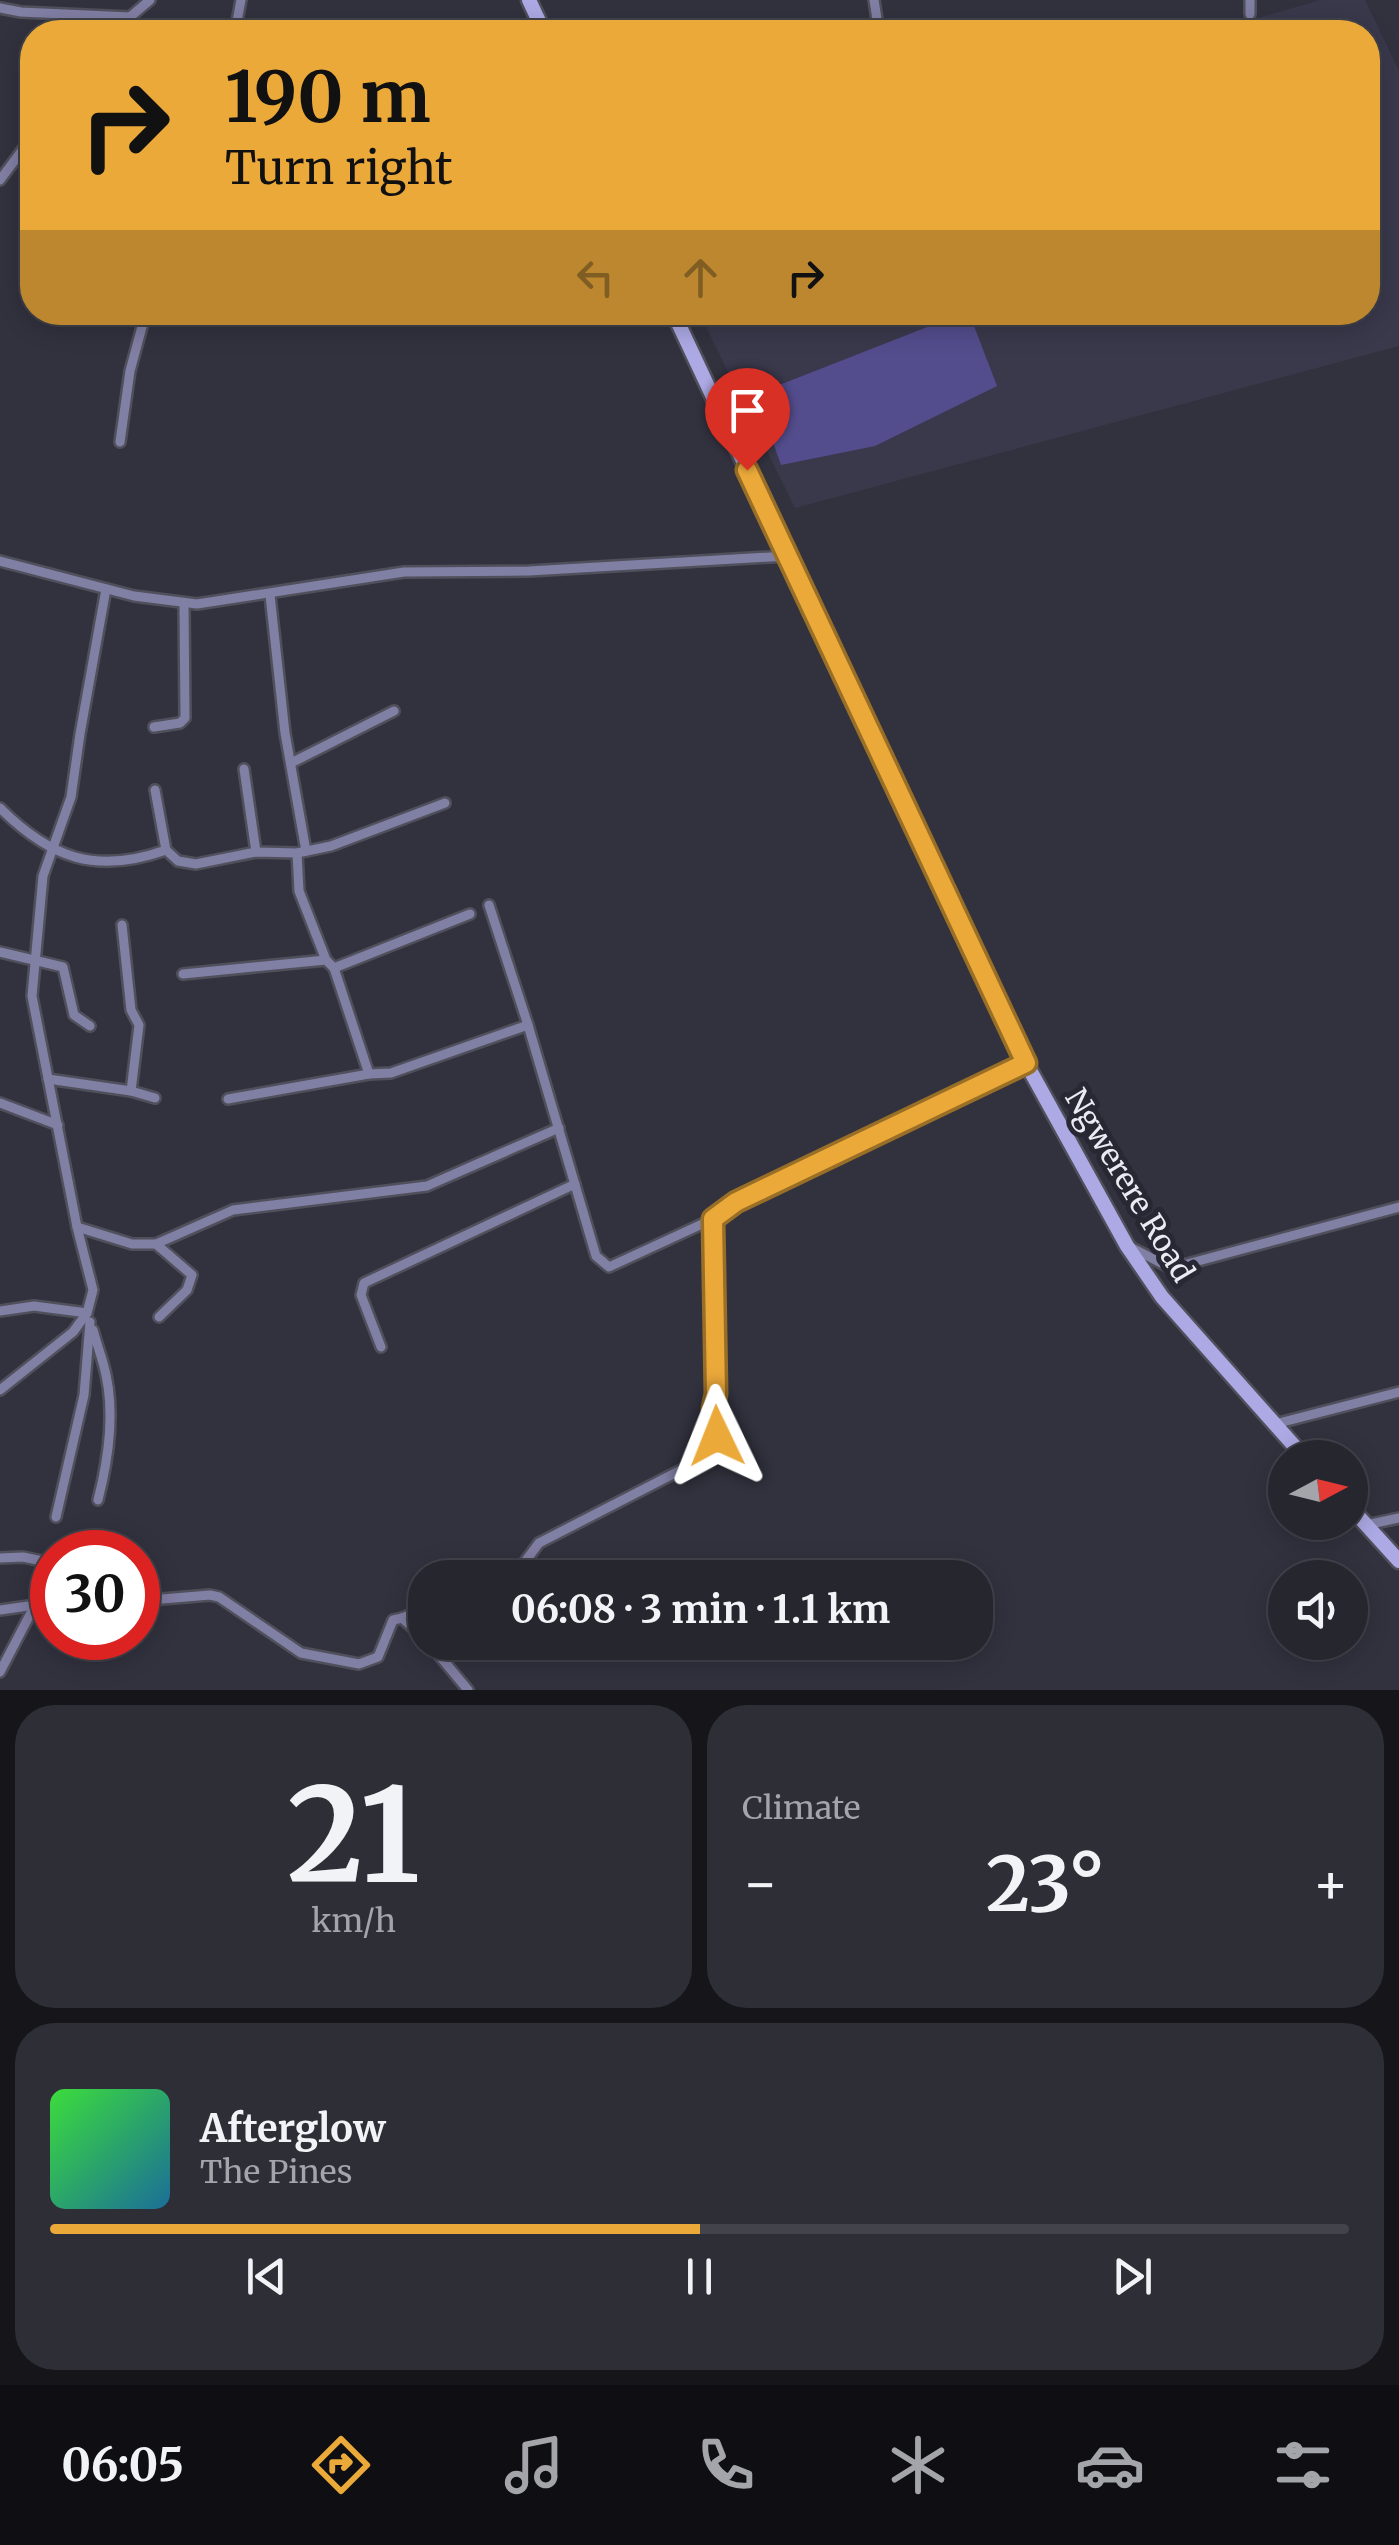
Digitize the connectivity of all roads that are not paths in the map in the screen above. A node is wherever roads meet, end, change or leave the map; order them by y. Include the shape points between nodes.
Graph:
1 (150, 0) edge
2 (1250, 0) edge
3 (5, 6) edge
4 (1250, 14) dead end
5 (130, 16) junction
6 (127, 20) edge
7 (20, 153) edge
8 (0, 180) edge
9 (142, 325) edge
10 (678, 325) edge
11 (120, 442) dead end
12 (787, 556) junction
13 (0, 561) edge
14 (106, 589) junction
15 (270, 595) junction
16 (184, 603) junction
17 (394, 711) dead end
18 (154, 728) dead end
19 (290, 763) junction
20 (244, 769) dead end
21 (155, 790) dead end
22 (445, 803) dead end
23 (0, 808) edge
24 (53, 849) junction
25 (166, 850) junction
26 (256, 852) junction
27 (302, 852) junction
28 (489, 904) dead end
29 (470, 914) dead end
30 (122, 924) dead end
31 (0, 952) edge
32 (37, 960) junction
33 (330, 964) junction
34 (183, 974) dead end
35 (528, 1024) junction
36 (90, 1026) dead end
37 (1026, 1063) junction
38 (370, 1074) junction
39 (48, 1080) junction
40 (131, 1090) junction
41 (155, 1098) dead end
42 (228, 1099) dead end
43 (0, 1103) edge
44 (58, 1126) junction
45 (559, 1128) junction
46 (575, 1184) junction
47 (1399, 1208) edge
48 (713, 1219) junction
49 (77, 1227) junction
50 (156, 1244) junction
51 (1127, 1246) junction
52 (0, 1311) edge
53 (160, 1317) dead end
54 (89, 1318) junction
55 (380, 1348) dead end
56 (0, 1390) edge
57 (1399, 1392) edge
58 (1275, 1424) junction
59 (1289, 1440) edge
60 (98, 1500) dead end
61 (56, 1517) dead end
62 (1399, 1518) edge
63 (1368, 1526) edge
64 (1368, 1528) edge
65 (0, 1558) edge
66 (30, 1558) edge
67 (526, 1560) edge
68 (1399, 1561) edge
69 (160, 1600) edge
70 (30, 1607) edge
71 (0, 1610) edge
72 (30, 1615) edge
73 (408, 1616) edge
74 (402, 1618) junction
75 (408, 1624) edge
76 (443, 1660) edge
77 (0, 1672) edge
78 (468, 1690) edge

1 - 5 street
2 - 4 street
3 - 5 street
5 - 6 street
7 - 8 street
9 - 11 street
10 - 12 main road, Ngwerere Road
12 - 15 street via 404,572
12 - 37 main road, Ngwerere Road
13 - 14 street
14 - 16 street
14 - 24 street via 72,797
15 - 16 street
15 - 19 street
16 - 18 street via 185,718
17 - 19 street
19 - 27 street
20 - 26 street
21 - 25 street
22 - 27 street
23 - 24 street
24 - 25 street via 100,861
24 - 32 street via 42,882
25 - 26 street via 196,864
26 - 27 street
27 - 33 street via 298,891
28 - 35 street
29 - 33 street
30 - 40 street via 131,1010 139,1025
31 - 32 street
32 - 36 street via 66,969 74,1015
32 - 39 street via 32,996
33 - 34 street
33 - 38 street
35 - 38 street via 392,1073
35 - 45 street
37 - 48 street
37 - 51 main road, Ngwerere Road
38 - 42 street
39 - 40 street
39 - 44 street
40 - 41 street
43 - 44 street
44 - 49 street
45 - 46 street
45 - 50 street via 427,1186 233,1210
46 - 48 street via 596,1256 610,1267
46 - 55 street via 364,1283 361,1294
47 - 51 street via 1176,1267
48 - 67 street via 714,1453 539,1543
49 - 50 street via 132,1244
49 - 54 street via 93,1290
50 - 53 street via 192,1275 187,1290
51 - 58 main road, Ngwerere Road via 1162,1297
52 - 54 street via 34,1306
54 - 56 street
54 - 60 street via 109,1398
54 - 61 street via 84,1395
57 - 58 street
58 - 59 main road, Ngwerere Road
62 - 63 street
64 - 68 main road
65 - 66 street
69 - 74 street via 210,1595 301,1653 359,1664 378,1658 393,1620
70 - 71 street
72 - 77 street
73 - 74 street
74 - 75 street
76 - 78 street

